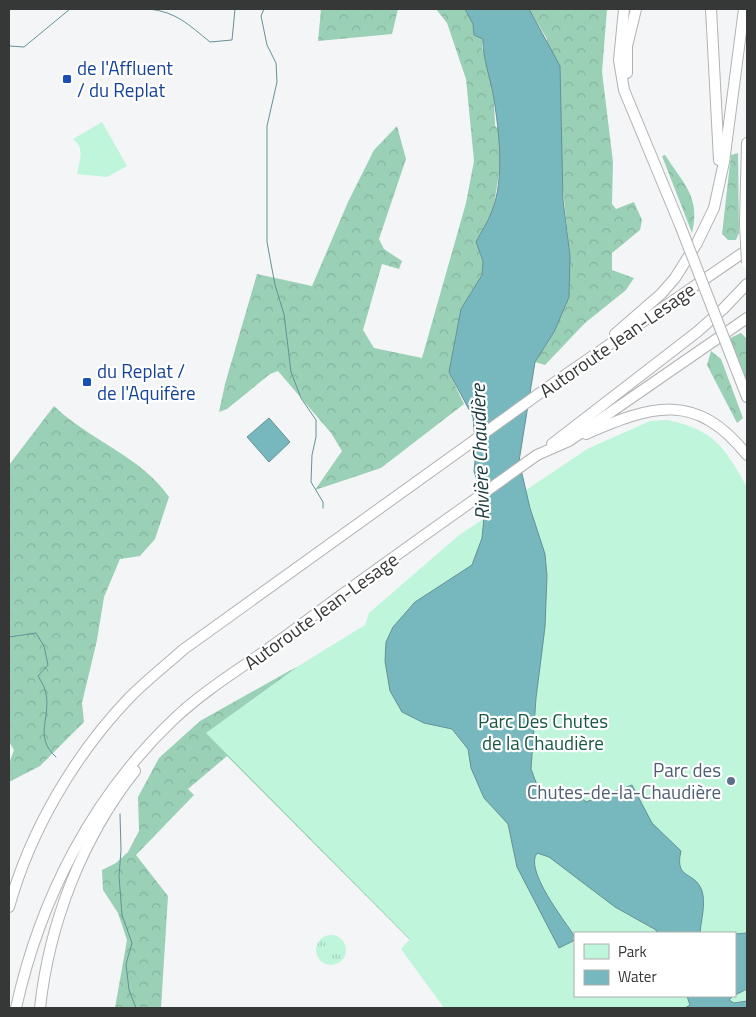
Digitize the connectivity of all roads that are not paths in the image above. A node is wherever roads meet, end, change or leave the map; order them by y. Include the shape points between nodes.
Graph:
1 (624, 9) edge
2 (636, 9) edge
3 (711, 9) edge
4 (744, 9) edge
5 (747, 143) edge
6 (672, 206) junction
7 (705, 227) junction
8 (747, 250) edge
9 (747, 263) edge
10 (747, 284) edge
11 (747, 318) edge
12 (565, 375) junction
13 (747, 397) edge
14 (569, 441) junction
15 (747, 455) edge
16 (537, 456) junction
17 (189, 707) junction
18 (9, 907) edge
19 (16, 1008) edge
20 (40, 1008) edge

1 - 6 highway via 620,60 624,90
2 - 6 highway via 627,46 629,88
3 - 7 highway via 720,148 716,183
4 - 7 highway via 720,188
5 - 9 highway, bridge
6 - 13 highway, bridge
7 - 12 highway via 686,263 661,294
8 - 12 highway, Autoroute Jean-Lesage
10 - 16 highway via 697,332
11 - 14 highway, Autoroute Jean-Lesage
12 - 18 highway, Autoroute Jean-Lesage via 184,649 131,696 94,742 54,802 26,859
14 - 15 highway via 633,414 675,410 713,422
14 - 16 highway, Autoroute Jean-Lesage
16 - 17 highway, Autoroute Jean-Lesage
17 - 19 highway, Autoroute Jean-Lesage via 126,772 95,814 68,860 32,945
17 - 20 highway via 122,789 83,855 55,933

